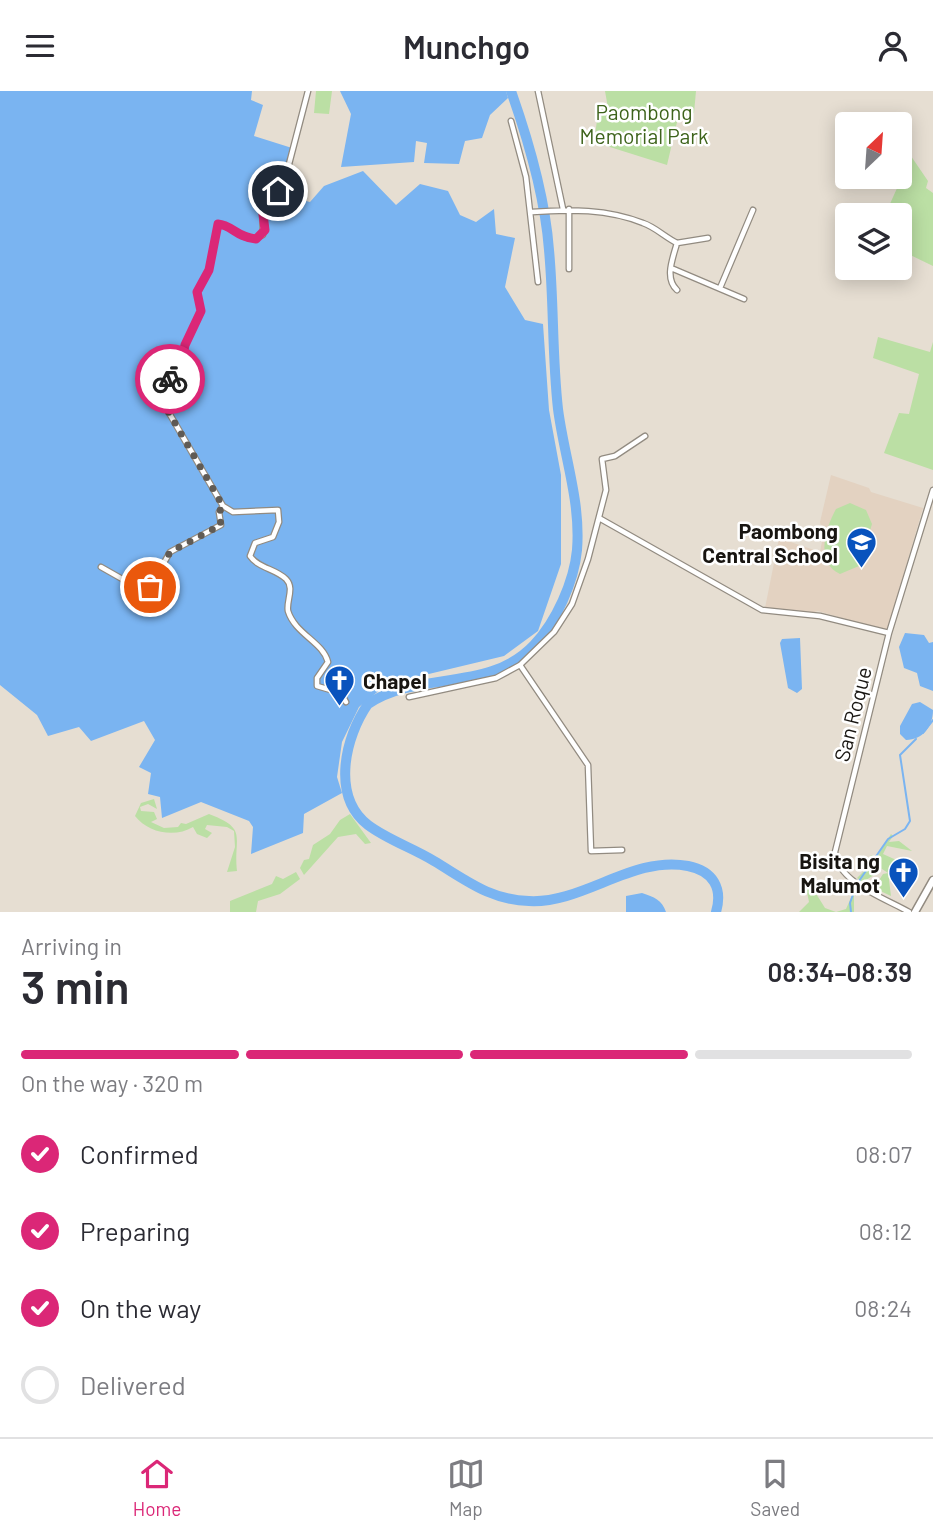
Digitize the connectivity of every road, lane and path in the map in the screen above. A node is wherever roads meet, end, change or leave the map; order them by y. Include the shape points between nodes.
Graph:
1 (309, 91) edge
2 (538, 91) edge
3 (511, 121) dead end
4 (566, 209) junction
5 (753, 210) dead end
6 (535, 212) junction
7 (708, 238) dead end
8 (677, 243) junction
9 (671, 268) junction
10 (569, 269) dead end
11 (538, 282) dead end
12 (720, 288) junction
13 (677, 291) dead end
14 (744, 299) dead end
15 (645, 436) dead end
16 (933, 489) edge
17 (223, 506) junction
18 (599, 518) junction
19 (101, 567) dead end
20 (889, 633) junction
21 (520, 665) junction
22 (409, 697) dead end
23 (346, 702) dead end
24 (622, 850) dead end
25 (933, 880) edge
26 (909, 912) edge
27 (915, 912) edge

1 - 17 street via 282,191 268,191 264,199 263,235 244,238 218,224 209,270 197,292 201,311 180,369 154,387
2 - 4 street
3 - 6 street
4 - 6 street
4 - 8 street via 644,223
4 - 10 street
5 - 12 street
6 - 11 street
7 - 8 street
8 - 9 street
9 - 12 street
9 - 13 street via 671,285
12 - 14 street
15 - 18 street via 602,459 606,490
16 - 20 street, San Roque
17 - 19 street via 218,514 221,525 170,552 145,594
17 - 23 street via 233,512 278,510 273,537 255,543 250,555 286,580 292,618 326,655 328,662 317,686 341,693
18 - 20 street via 762,610 820,616
18 - 21 street via 569,610 548,640
20 - 26 street, San Roque via 835,852 837,865 848,877
21 - 22 street via 487,682
21 - 24 street via 588,765 591,851
25 - 27 street

